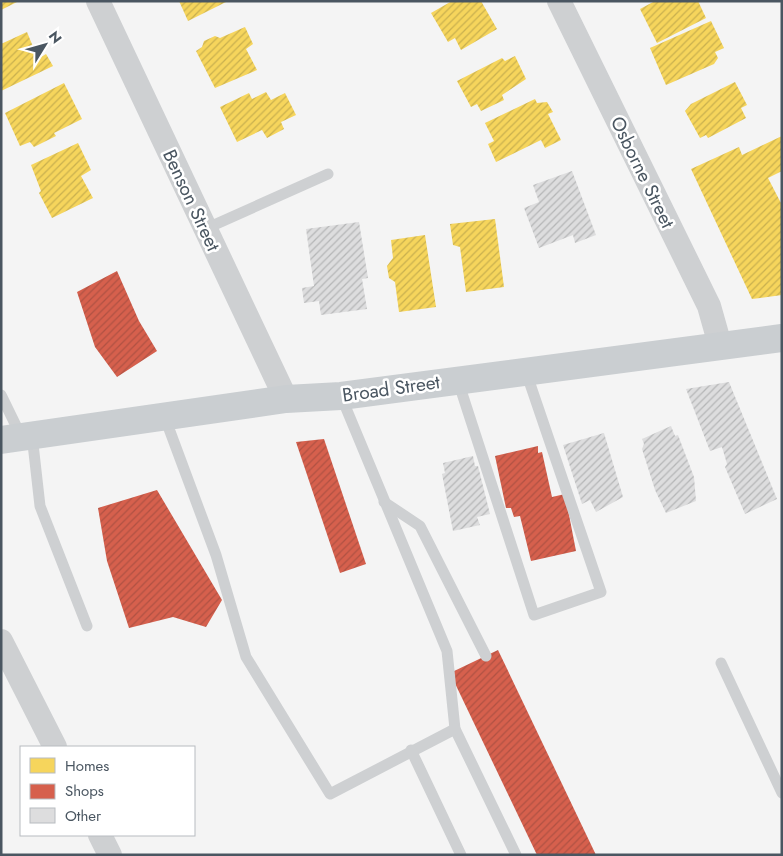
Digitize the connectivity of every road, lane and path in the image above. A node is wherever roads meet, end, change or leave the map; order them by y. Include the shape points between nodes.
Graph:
1 (98, 1) edge
2 (559, 1) edge
3 (328, 174) dead end
4 (206, 228) junction
5 (782, 338) edge
6 (720, 345) junction
7 (525, 370) junction
8 (457, 379) junction
9 (1, 395) edge
10 (342, 396) junction
11 (286, 399) junction
12 (165, 418) junction
13 (18, 437) edge
14 (384, 501) junction
15 (87, 626) dead end
16 (1, 641) edge
17 (486, 656) dead end
18 (721, 664) dead end
19 (455, 729) junction
20 (54, 746) edge
21 (411, 750) junction
22 (782, 793) edge
23 (100, 836) edge
24 (110, 855) edge
25 (461, 855) edge
26 (516, 855) edge

1 - 4 street, Benson Street
2 - 6 street, Osborne Street via 709,306
3 - 4 lane
4 - 11 street, Benson Street
5 - 6 main road, Broad Street
6 - 7 main road, Broad Street
7 - 8 main road, Broad Street
7 - 8 lane via 601,592 534,615
8 - 10 main road, Broad Street
9 - 13 lane
10 - 11 main road, Broad Street
10 - 14 lane
11 - 12 main road, Broad Street
12 - 13 main road, Broad Street
12 - 21 lane via 216,555 246,657 330,794
13 - 15 lane via 40,506
14 - 17 lane via 420,526
14 - 19 lane via 447,651
16 - 20 street
18 - 22 lane
19 - 21 lane
19 - 26 lane
21 - 25 lane
23 - 24 street

